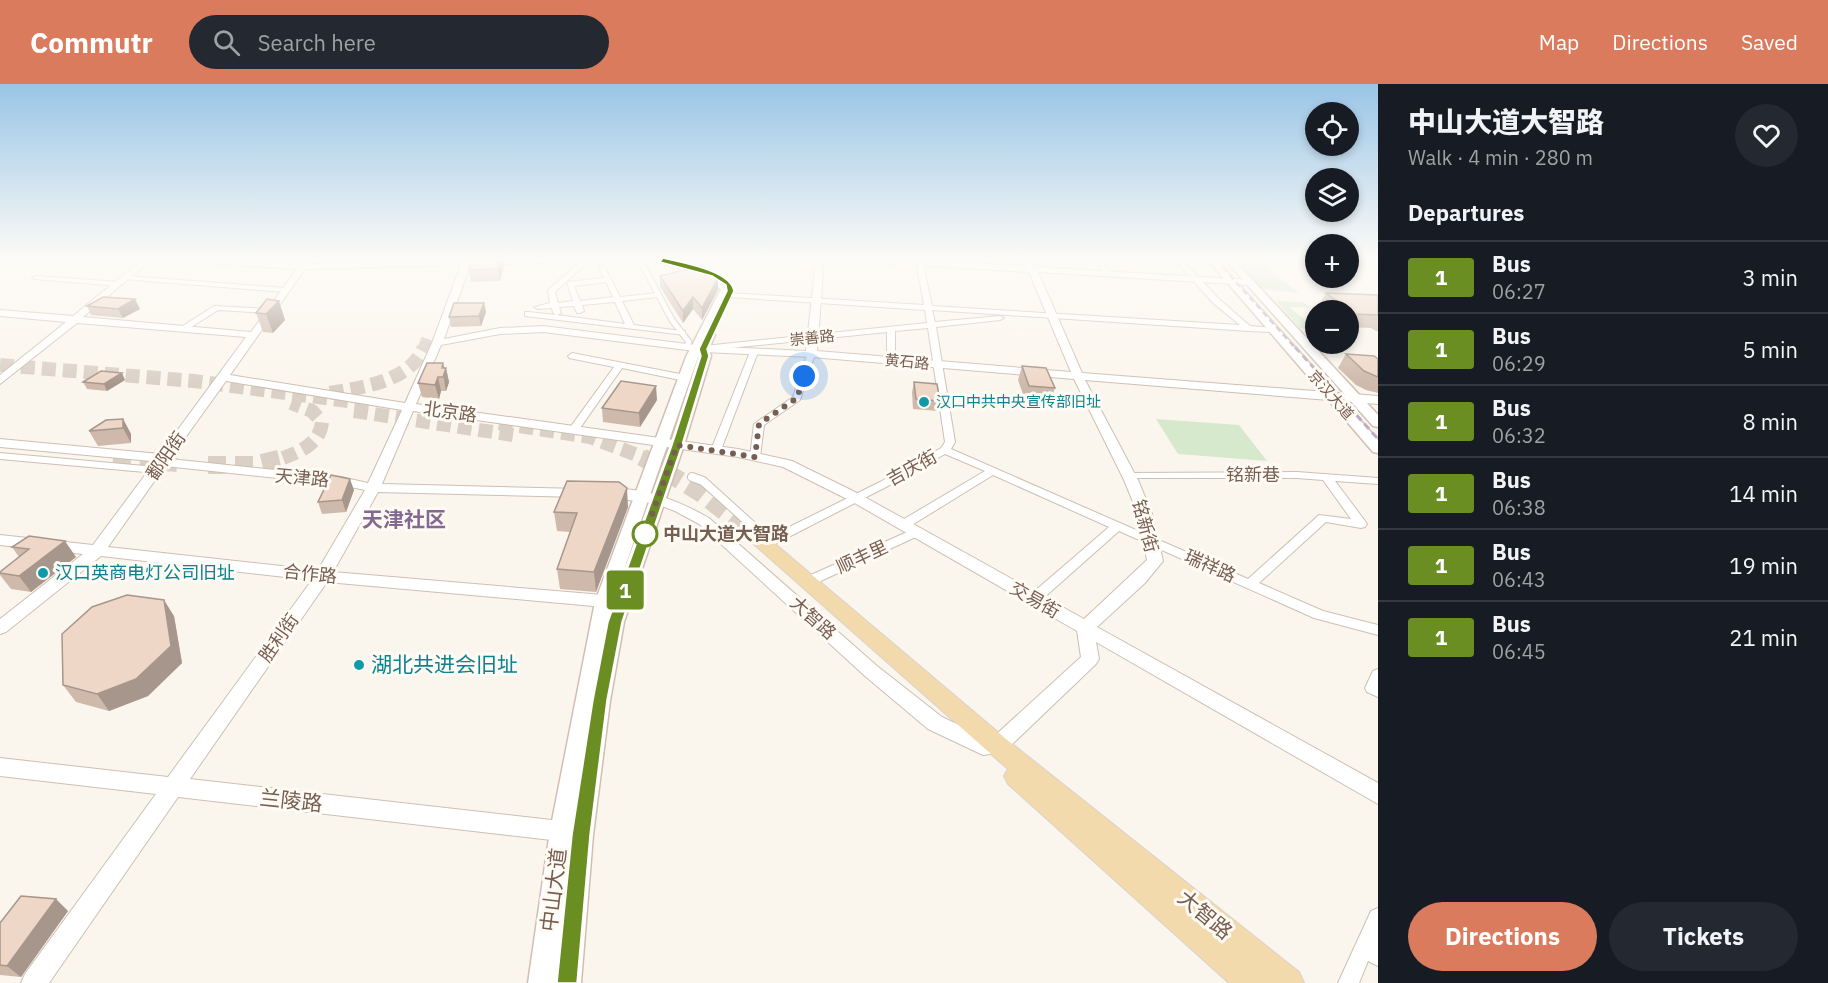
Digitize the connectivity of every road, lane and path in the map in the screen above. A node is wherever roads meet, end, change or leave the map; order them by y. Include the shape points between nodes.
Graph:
1 (816, 301) edge
2 (97, 302) edge
3 (276, 302) edge
4 (449, 302) edge
5 (554, 302) edge
6 (598, 302) edge
7 (619, 302) edge
8 (664, 302) edge
9 (719, 302) edge
10 (725, 302) edge
11 (834, 302) edge
12 (927, 302) edge
13 (1046, 302) edge
14 (1218, 302) edge
15 (1249, 302) edge
16 (1267, 302) edge
17 (577, 304) junction
18 (555, 306) junction
19 (928, 307) junction
20 (538, 308) dead end
21 (270, 311) junction
22 (0, 313) edge
23 (528, 314) dead end
24 (1028, 314) junction
25 (1052, 316) junction
26 (558, 317) junction
27 (75, 320) junction
28 (583, 320) junction
29 (931, 324) junction
30 (631, 327) junction
31 (182, 328) junction
32 (891, 329) junction
33 (1249, 329) junction
34 (1274, 330) junction
35 (682, 333) junction
36 (253, 335) junction
37 (813, 338) junction
38 (432, 340) junction
39 (695, 348) junction
40 (754, 352) junction
41 (811, 354) junction
42 (572, 356) dead end
43 (891, 361) junction
44 (939, 365) junction
45 (619, 366) junction
46 (223, 376) junction
47 (1078, 376) junction
48 (685, 378) junction
49 (0, 381) edge
50 (1334, 397) junction
51 (1354, 398) junction
52 (1378, 400) edge
53 (408, 406) junction
54 (1378, 423) edge
55 (574, 429) junction
56 (0, 443) edge
57 (669, 443) junction
58 (0, 449) edge
59 (1378, 449) edge
60 (716, 450) junction
61 (945, 450) junction
62 (0, 456) edge
63 (755, 457) junction
64 (113, 459) tunnel mouth
65 (159, 466) junction
66 (993, 471) junction
67 (1129, 475) junction
68 (692, 477) dead end
69 (1326, 477) junction
70 (1378, 481) edge
71 (373, 488) junction
72 (649, 497) junction
73 (856, 498) junction
74 (1118, 526) junction
75 (910, 529) junction
76 (756, 538) junction
77 (0, 540) edge
78 (1151, 540) junction
79 (96, 552) junction
80 (323, 576) junction
81 (810, 581) junction
82 (1250, 584) junction
83 (1034, 599) junction
84 (612, 602) junction
85 (0, 628) edge
86 (1085, 628) junction
87 (1378, 630) edge
88 (1378, 675) edge
89 (1378, 691) edge
90 (988, 741) junction
91 (0, 767) edge
92 (174, 788) junction
93 (1378, 794) edge
94 (572, 833) junction
95 (1378, 918) edge
96 (1371, 952) edge
97 (34, 983) edge
98 (542, 983) edge
99 (567, 983) edge
100 (1252, 983) edge
101 (1288, 983) edge
102 (1348, 983) edge

1 - 37 street
2 - 27 street
3 - 21 street, 鄱阳街
4 - 38 street, 胜利街
5 - 18 street
6 - 17 street
7 - 30 street
8 - 35 street, 中山大道
9 - 39 main road
10 - 39 main road
11 - 19 street
12 - 19 street, 吉庆街
13 - 25 street, 铭新街
14 - 33 street
15 - 34 main road, 京汉大道
16 - 51 main road, 京汉大道
17 - 18 street
17 - 28 street
18 - 20 street
18 - 26 street
19 - 24 street
19 - 29 street, 吉庆街
21 - 31 street via 217,308
21 - 36 street, 鄱阳街
22 - 27 street
23 - 26 street
24 - 25 street
24 - 29 street, 崇善路
25 - 33 street
25 - 47 street, 铭新街
26 - 28 street
27 - 31 street
27 - 49 street
28 - 30 street
29 - 32 street, 崇善路
29 - 44 street, 吉庆街
30 - 35 street
31 - 36 street
32 - 37 street, 崇善路
32 - 43 street
33 - 34 street
34 - 50 main road, 京汉大道
35 - 39 street, 中山大道
36 - 46 street, 鄱阳街
37 - 39 street, 崇善路
37 - 41 street
38 - 39 street, 黄石路 via 536,329
38 - 53 street, 胜利街
39 - 40 street, 黄石路
39 - 48 main road, 中山大道
39 - 57 main road, 中山大道 via 705,356
40 - 41 street, 黄石路
40 - 60 street
41 - 43 street, 黄石路
41 - 63 street via 797,398 759,424
42 - 45 street
43 - 44 street, 黄石路
44 - 47 street, 黄石路
44 - 61 street, 吉庆街 via 950,442
45 - 48 street
45 - 55 street
46 - 53 street, 北京路
46 - 65 street, 鄱阳街
47 - 50 street, 黄石路
47 - 67 street, 铭新街
48 - 57 main road, 中山大道
50 - 51 street, 黄石路
50 - 59 main road, 京汉大道
51 - 52 street, 黄石路
51 - 54 main road, 京汉大道
53 - 55 street, 北京路
53 - 71 street, 胜利街
55 - 57 street, 北京路
56 - 65 street, 天津路 via 155,457
57 - 60 street, 交易街
57 - 72 main road, 中山大道
58 - 64 street
60 - 63 street, 交易街
61 - 66 street, 瑞祥路
61 - 73 street, 吉庆街
62 - 65 street
63 - 73 street, 交易街 via 787,465
65 - 71 street, 天津路 via 341,481
65 - 79 street, 鄱阳街
66 - 74 street, 瑞祥路
66 - 75 street, 顺丰里
67 - 69 street, 铭新巷
67 - 78 street, 铭新街
68 - 76 street, 大智路 via 704,481
69 - 70 street, 铭新巷
69 - 82 street via 1361,524 1323,518
71 - 72 street, 天津路
71 - 80 street, 胜利街
72 - 84 main road, 中山大道
72 - 90 street, 大智路 via 683,508 704,521 935,723
73 - 75 street, 交易街
73 - 76 street, 吉庆街
74 - 78 street, 瑞祥路
74 - 83 street
75 - 81 street, 顺丰里
75 - 83 street, 交易街
76 - 81 main road, 大智路
76 - 90 main road, 大智路
77 - 79 street, 合作路
78 - 82 street, 瑞祥路
78 - 86 street, 铭新街 via 1155,561
79 - 80 street, 合作路
79 - 85 street, 鄱阳街
80 - 84 street, 合作路
80 - 92 street, 胜利街
81 - 90 main road, 大智路
82 - 87 street, 瑞祥路 via 1319,615
83 - 86 street, 交易街
84 - 94 main road, 中山大道 via 600,700
86 - 90 street via 1090,659
86 - 93 street, 交易街
88 - 89 street via 1372,688
90 - 100 main road, 大智路
90 - 101 main road, 大智路
91 - 92 street, 兰陵路
92 - 94 street, 兰陵路
92 - 97 street, 胜利街
94 - 98 main road, 中山大道
94 - 99 main road, 中山大道
95 - 96 street
96 - 102 street

